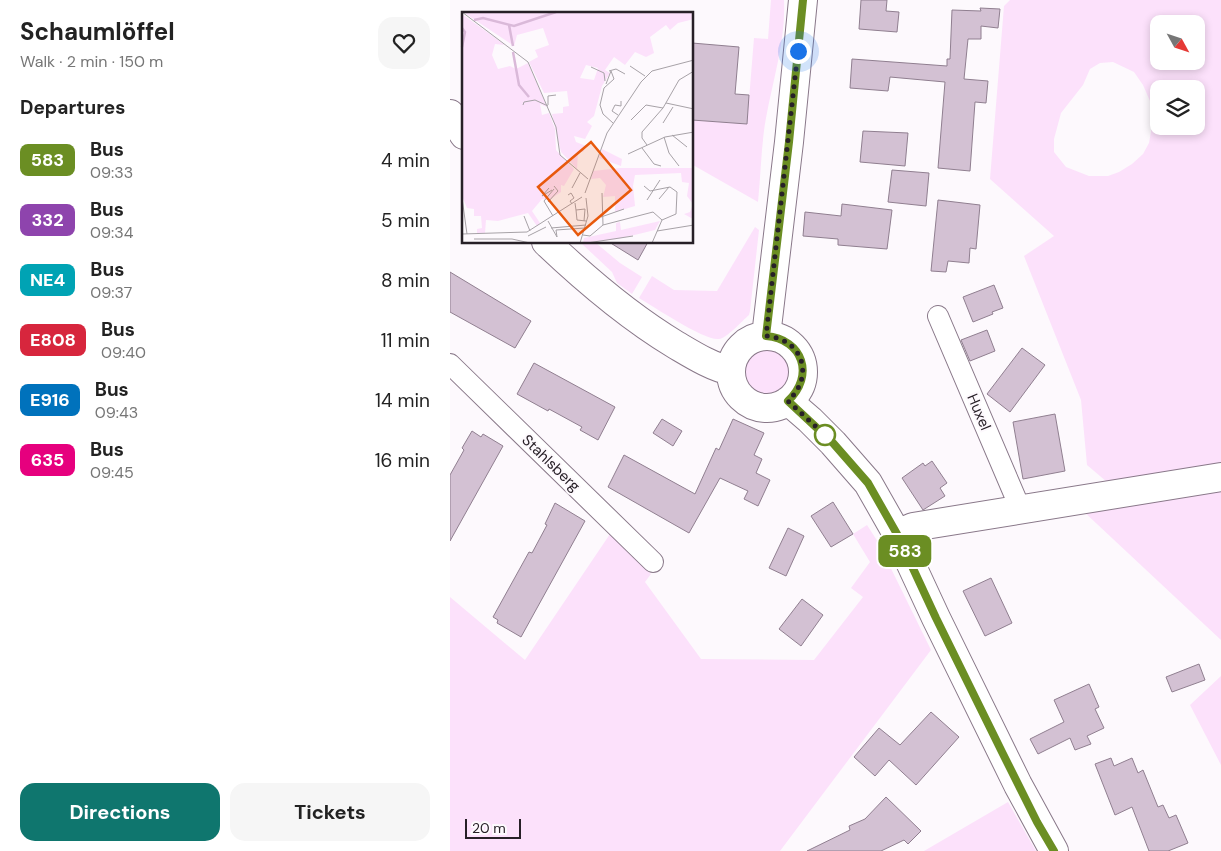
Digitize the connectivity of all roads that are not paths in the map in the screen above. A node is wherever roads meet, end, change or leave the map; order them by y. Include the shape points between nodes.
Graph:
1 (803, 0) edge
2 (450, 114) edge
3 (462, 133) edge
4 (548, 244) edge
5 (938, 316) dead end
6 (766, 336) junction
7 (450, 364) edge
8 (731, 371) junction
9 (788, 401) junction
10 (1221, 477) edge
11 (1020, 508) junction
12 (897, 534) junction
13 (653, 562) dead end
14 (1054, 851) edge

1 - 6 main road
2 - 3 main road
4 - 8 main road via 587,281 628,313 692,355
5 - 11 street, Huxel
6 - 8 main road via 757,337 742,346
6 - 9 main road via 784,340 801,360 800,387
7 - 13 street, Stahlsberg
8 - 9 main road via 739,394 751,404 766,408
9 - 12 main road via 833,443 868,483
10 - 11 main road
11 - 12 main road via 913,527
12 - 14 main road via 1014,776

